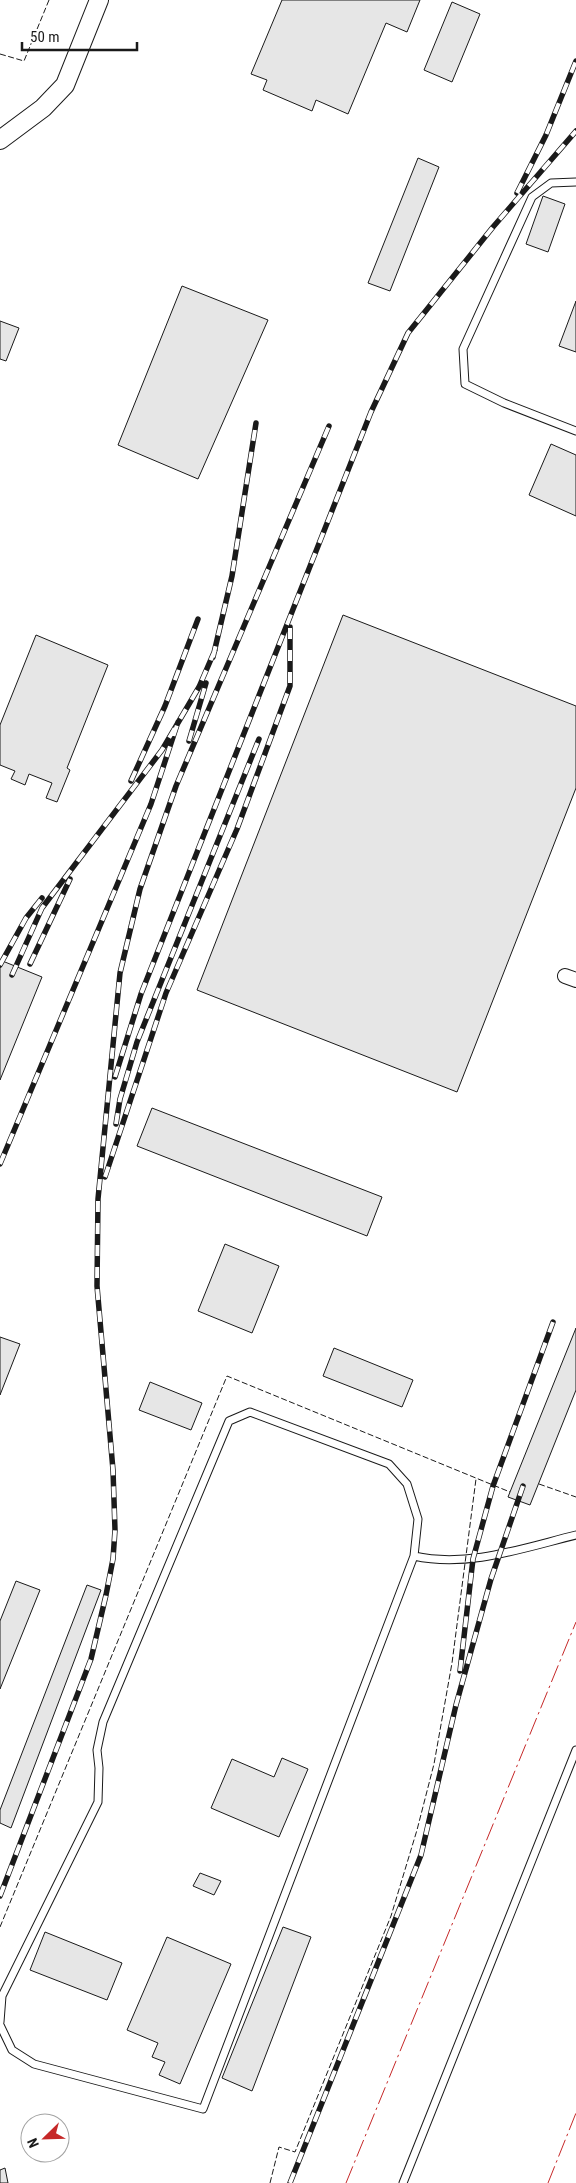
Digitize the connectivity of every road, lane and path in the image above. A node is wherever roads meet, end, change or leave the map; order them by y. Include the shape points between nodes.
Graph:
1 (99, 0) edge
2 (0, 122) edge
3 (17, 126) junction
4 (0, 140) edge
5 (576, 182) edge
6 (576, 431) edge
7 (576, 1535) edge
8 (414, 1556) junction
9 (576, 1750) edge
10 (0, 2023) edge
11 (403, 2183) edge

1 - 3 street via 64,85 43,108
2 - 3 street
3 - 4 street
5 - 6 lane via 551,183 532,197 463,349 465,384
7 - 8 lane via 473,1560 435,1561
8 - 10 lane via 203,2109 34,2064 12,2050
8 - 10 lane via 418,1519 407,1484 389,1464 250,1412 229,1421 103,1722 97,1750 98,1802 2,1996
9 - 11 lane

